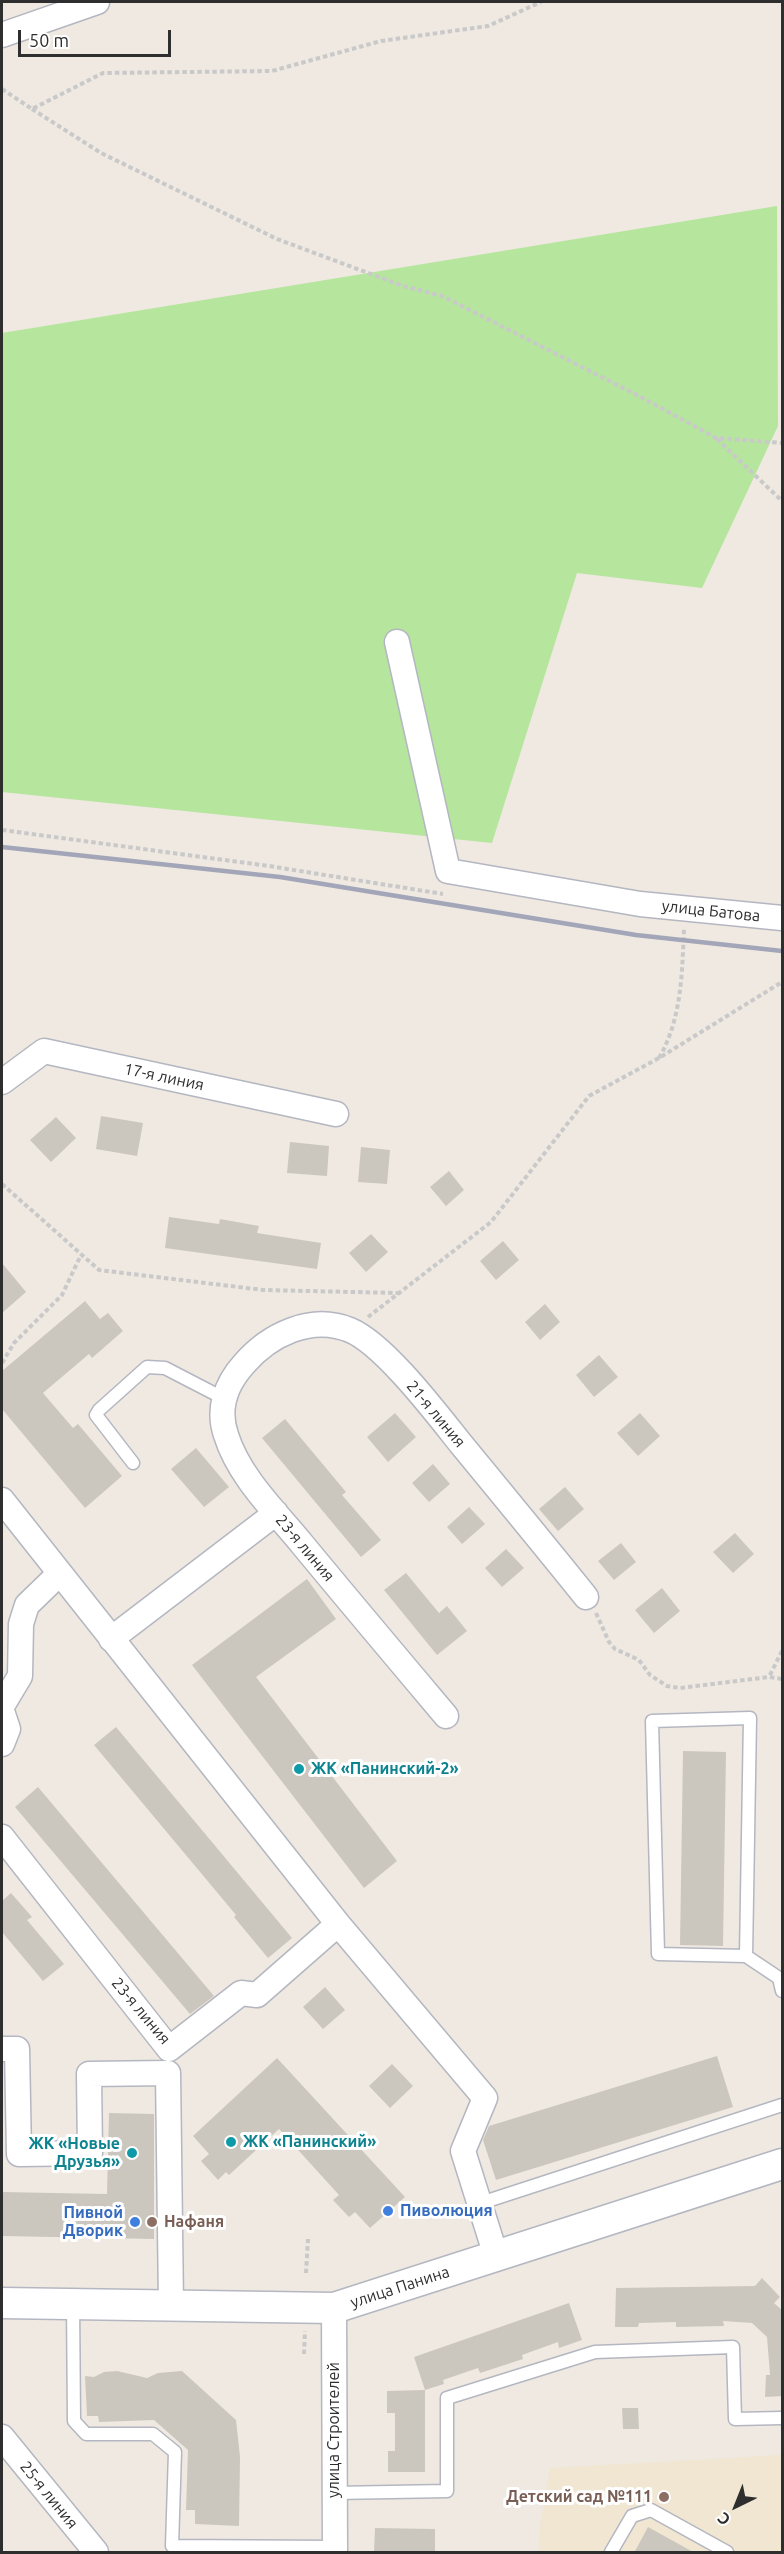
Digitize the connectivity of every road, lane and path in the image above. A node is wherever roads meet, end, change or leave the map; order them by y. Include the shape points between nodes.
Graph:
1 (97, 2) edge
2 (540, 2) edge
3 (2, 35) edge
4 (2, 89) edge
5 (32, 109) junction
6 (716, 438) junction
7 (783, 443) edge
8 (783, 501) edge
9 (397, 642) dead end
10 (2, 830) edge
11 (444, 894) dead end
12 (686, 909) junction
13 (783, 918) edge
14 (783, 982) edge
15 (660, 1058) junction
16 (2, 1082) edge
17 (336, 1114) dead end
18 (2, 1184) edge
19 (81, 1255) junction
20 (399, 1293) junction
21 (352, 1330) junction
22 (2, 1363) edge
23 (223, 1398) junction
24 (133, 1463) dead end
25 (2, 1500) edge
26 (276, 1513) junction
27 (60, 1573) junction
28 (586, 1597) joint
29 (111, 1639) junction
30 (783, 1652) edge
31 (769, 1677) junction
32 (783, 1679) edge
33 (2, 1706) edge
34 (2, 1711) edge
35 (446, 1716) dead end
36 (2, 1744) edge
37 (2, 1837) edge
38 (338, 1924) junction
39 (746, 1956) junction
40 (783, 1991) edge
41 (2, 2049) edge
42 (783, 2105) edge
43 (783, 2164) edge
44 (481, 2203) junction
45 (308, 2239) dead end
46 (496, 2256) junction
47 (306, 2273) dead end
48 (2, 2302) edge
49 (73, 2303) junction
50 (171, 2305) junction
51 (334, 2308) junction
52 (305, 2330) dead end
53 (304, 2354) dead end
54 (783, 2418) edge
55 (2, 2437) edge
56 (334, 2493) junction
57 (335, 2550) edge
58 (96, 2553) edge
59 (611, 2553) edge
60 (727, 2553) edge

1 - 3 street
2 - 5 path via 488,26 381,41 272,71 103,73
4 - 5 path
5 - 6 path via 101,153 278,239 403,286 442,296
6 - 7 path
6 - 8 path
9 - 12 street, улица Батова via 448,871
10 - 11 path
12 - 13 street, улица Батова
12 - 15 path via 676,1020
14 - 15 path
15 - 20 path via 589,1096 491,1222
16 - 17 street, 17-я линия via 44,1051
18 - 19 path
19 - 20 path via 99,1270 263,1290
19 - 22 path via 62,1295 14,1343
20 - 21 path
21 - 23 street, 23-я линия via 327,1326 289,1330 264,1343 232,1377
21 - 28 street, 21-я линия via 422,1395
23 - 24 lane via 165,1368 147,1367 96,1415
23 - 26 street, 23-я линия via 226,1438 244,1472
25 - 27 street
26 - 29 street
26 - 35 street, 23-я линия
27 - 29 street
27 - 33 street via 27,1605 21,1624 20,1676
28 - 31 path via 615,1649 639,1660 650,1675 667,1686 680,1688
29 - 38 street
30 - 31 path
31 - 32 path
34 - 36 street via 8,1729
37 - 38 street, 23-я линия via 169,2049 241,1993 257,1995
38 - 44 street via 485,2098 463,2151
39 - 39 lane via 658,1954 652,1720 750,1718
39 - 40 lane via 778,1978
41 - 50 street via 17,2049 19,2154 90,2153 89,2074 168,2073
42 - 44 lane
43 - 46 street, улица Панина
44 - 46 street
45 - 47 path
46 - 51 street, улица Панина
48 - 49 street, улица Панина
49 - 50 street, улица Панина
49 - 57 lane via 74,2421 86,2434 153,2434 175,2452 172,2546
50 - 51 street, улица Панина
51 - 56 street, улица Строителей
52 - 53 path
54 - 56 lane via 735,2419 733,2347 595,2352 447,2398 447,2491
55 - 58 street, 25-я линия
56 - 57 street, улица Строителей
59 - 60 lane via 632,2516 651,2510

